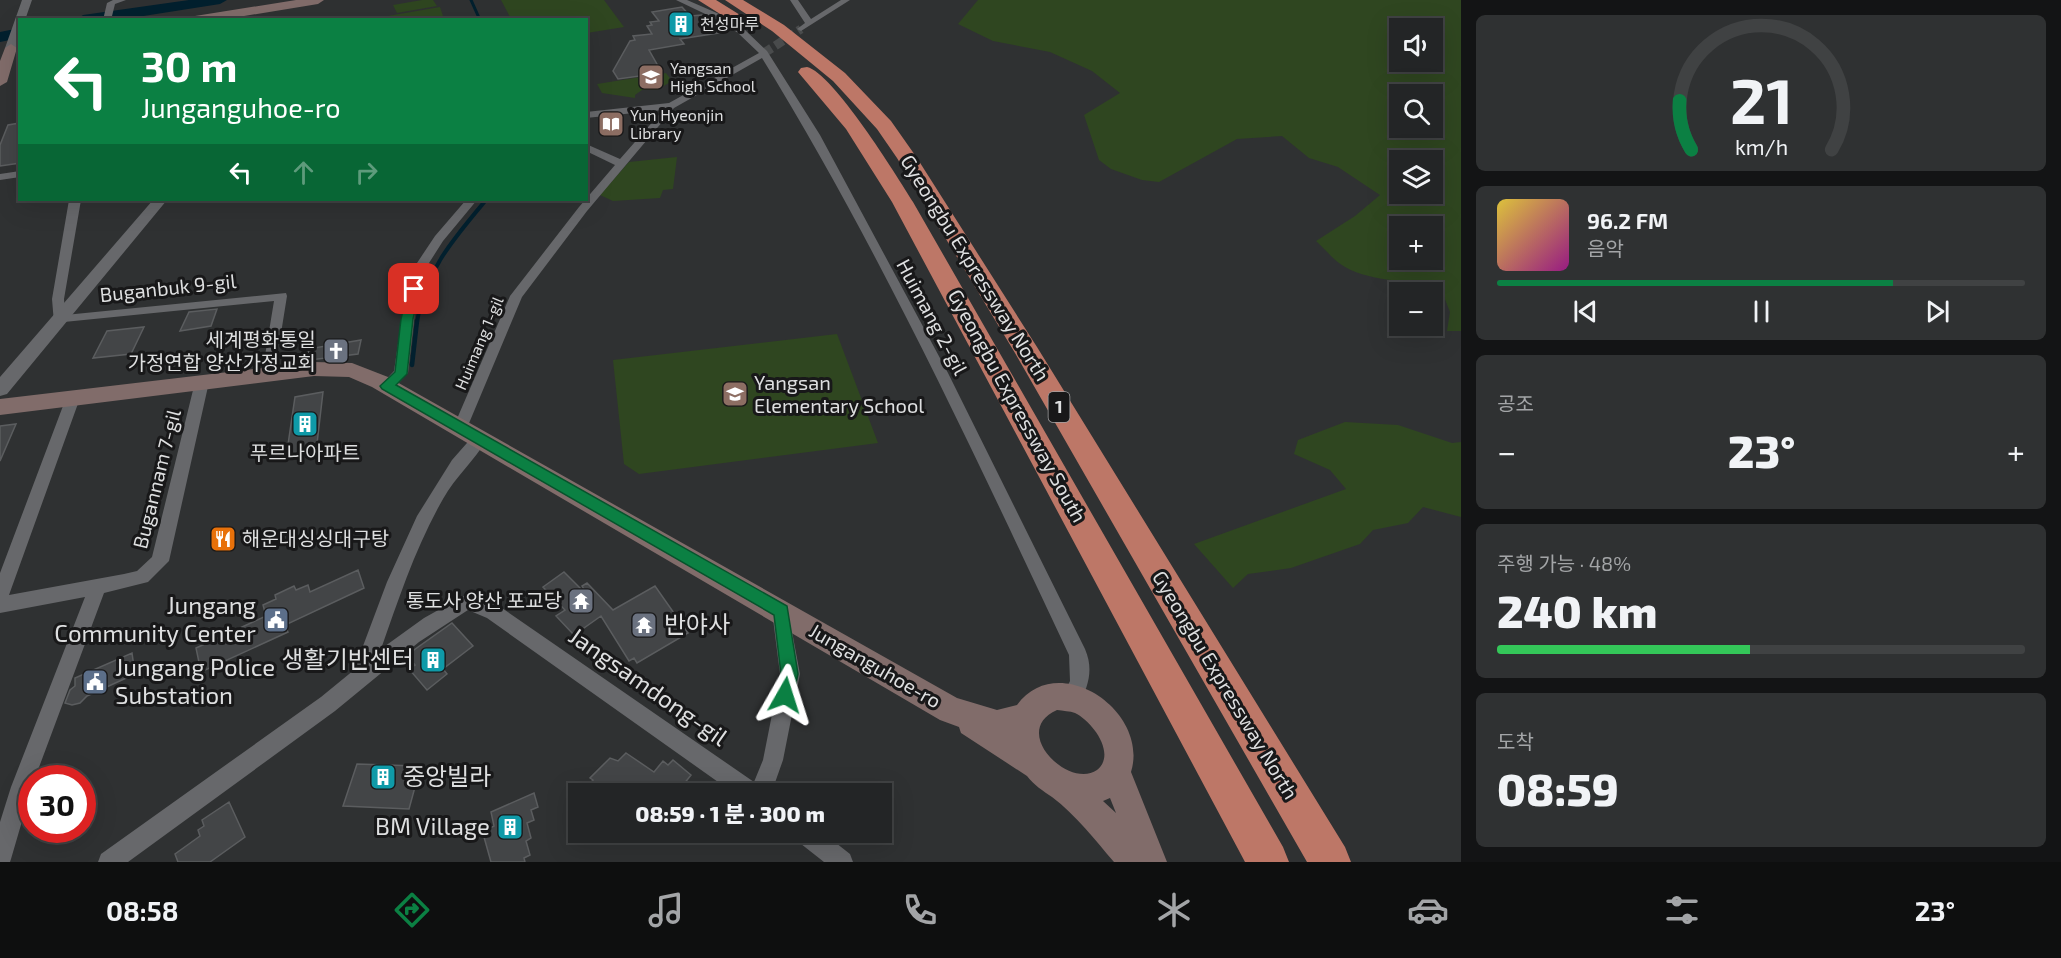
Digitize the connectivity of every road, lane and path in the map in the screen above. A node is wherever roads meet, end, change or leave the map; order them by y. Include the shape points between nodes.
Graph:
1 (27, 0) edge
2 (122, 0) edge
3 (318, 0) edge
4 (681, 0) edge
5 (705, 0) edge
6 (732, 0) edge
7 (794, 0) edge
8 (846, 0) edge
9 (21, 18) edge
10 (107, 18) edge
11 (209, 18) edge
12 (809, 24) junction
13 (18, 27) edge
14 (801, 29) tunnel mouth
15 (11, 46) edge
16 (764, 53) junction
17 (0, 82) edge
18 (671, 106) junction
19 (588, 115) edge
20 (588, 148) edge
21 (621, 164) junction
22 (18, 174) edge
23 (0, 177) edge
24 (75, 201) edge
25 (159, 201) edge
26 (470, 201) edge
27 (59, 320) junction
28 (269, 374) junction
29 (202, 382) junction
30 (387, 386) junction
31 (0, 389) edge
32 (73, 398) junction
33 (0, 407) edge
34 (470, 434) junction
35 (97, 588) junction
36 (0, 597) edge
37 (0, 605) edge
38 (782, 611) junction
39 (360, 676) junction
40 (1072, 698) junction
41 (950, 710) junction
42 (1025, 718) junction
43 (1035, 764) junction
44 (1116, 772) junction
45 (738, 783) edge
46 (764, 783) edge
47 (1062, 785) junction
48 (818, 843) edge
49 (0, 859) edge
50 (109, 862) edge
51 (842, 862) edge
52 (1136, 862) edge
53 (1149, 862) edge
54 (1268, 862) edge
55 (1330, 862) edge

1 - 9 street
2 - 10 street via 111,3
3 - 11 main road
4 - 16 street, Huimang 2-gil via 723,19
5 - 54 highway, Gyeongbu Expressway South / 1 via 760,34 798,64 847,116 877,158
6 - 55 highway, Gyeongbu Expressway North / 1 via 778,28 839,77 884,125 907,158
7 - 12 street
8 - 12 street
12 - 14 street
13 - 15 street
15 - 17 main road
16 - 18 street, Huimang 1-gil
16 - 40 street, Huimang 2-gil via 815,135 941,373 1031,556 1078,655 1080,682
18 - 19 street
18 - 21 street, Huimang 1-gil
20 - 21 street
21 - 34 street, Huimang 1-gil via 516,297
22 - 23 street
24 - 27 street via 57,298
25 - 27 street
26 - 30 street via 424,263 407,319 401,374
27 - 28 street, Buganbuk 9-gil via 281,296
27 - 31 street
28 - 29 main road, Junganguhoe-ro
28 - 30 main road, Junganguhoe-ro via 335,368 352,370
29 - 32 main road, Junganguhoe-ro
29 - 35 street, Bugannam 7-gil via 160,561 142,577
30 - 34 main road, Junganguhoe-ro
32 - 33 main road, Junganguhoe-ro
32 - 36 street
34 - 38 main road, Junganguhoe-ro
34 - 39 street, Huimang 1-gil via 462,457 416,530
35 - 37 street, Bugannam 7-gil
35 - 49 street via 21,787
38 - 41 main road, Junganguhoe-ro
38 - 46 street via 790,674 773,760
39 - 45 street, Jangsamdong-gil via 446,613 468,602 493,612
39 - 50 street via 328,704
40 - 42 main road via 1042,699
40 - 44 main road via 1101,714 1112,728 1119,751
41 - 42 main road, Junganguhoe-ro via 997,724
41 - 43 main road
42 - 43 main road via 1026,748
43 - 47 main road
44 - 47 main road via 1107,783 1094,789
44 - 53 main road
47 - 52 main road via 1100,820
48 - 51 street

